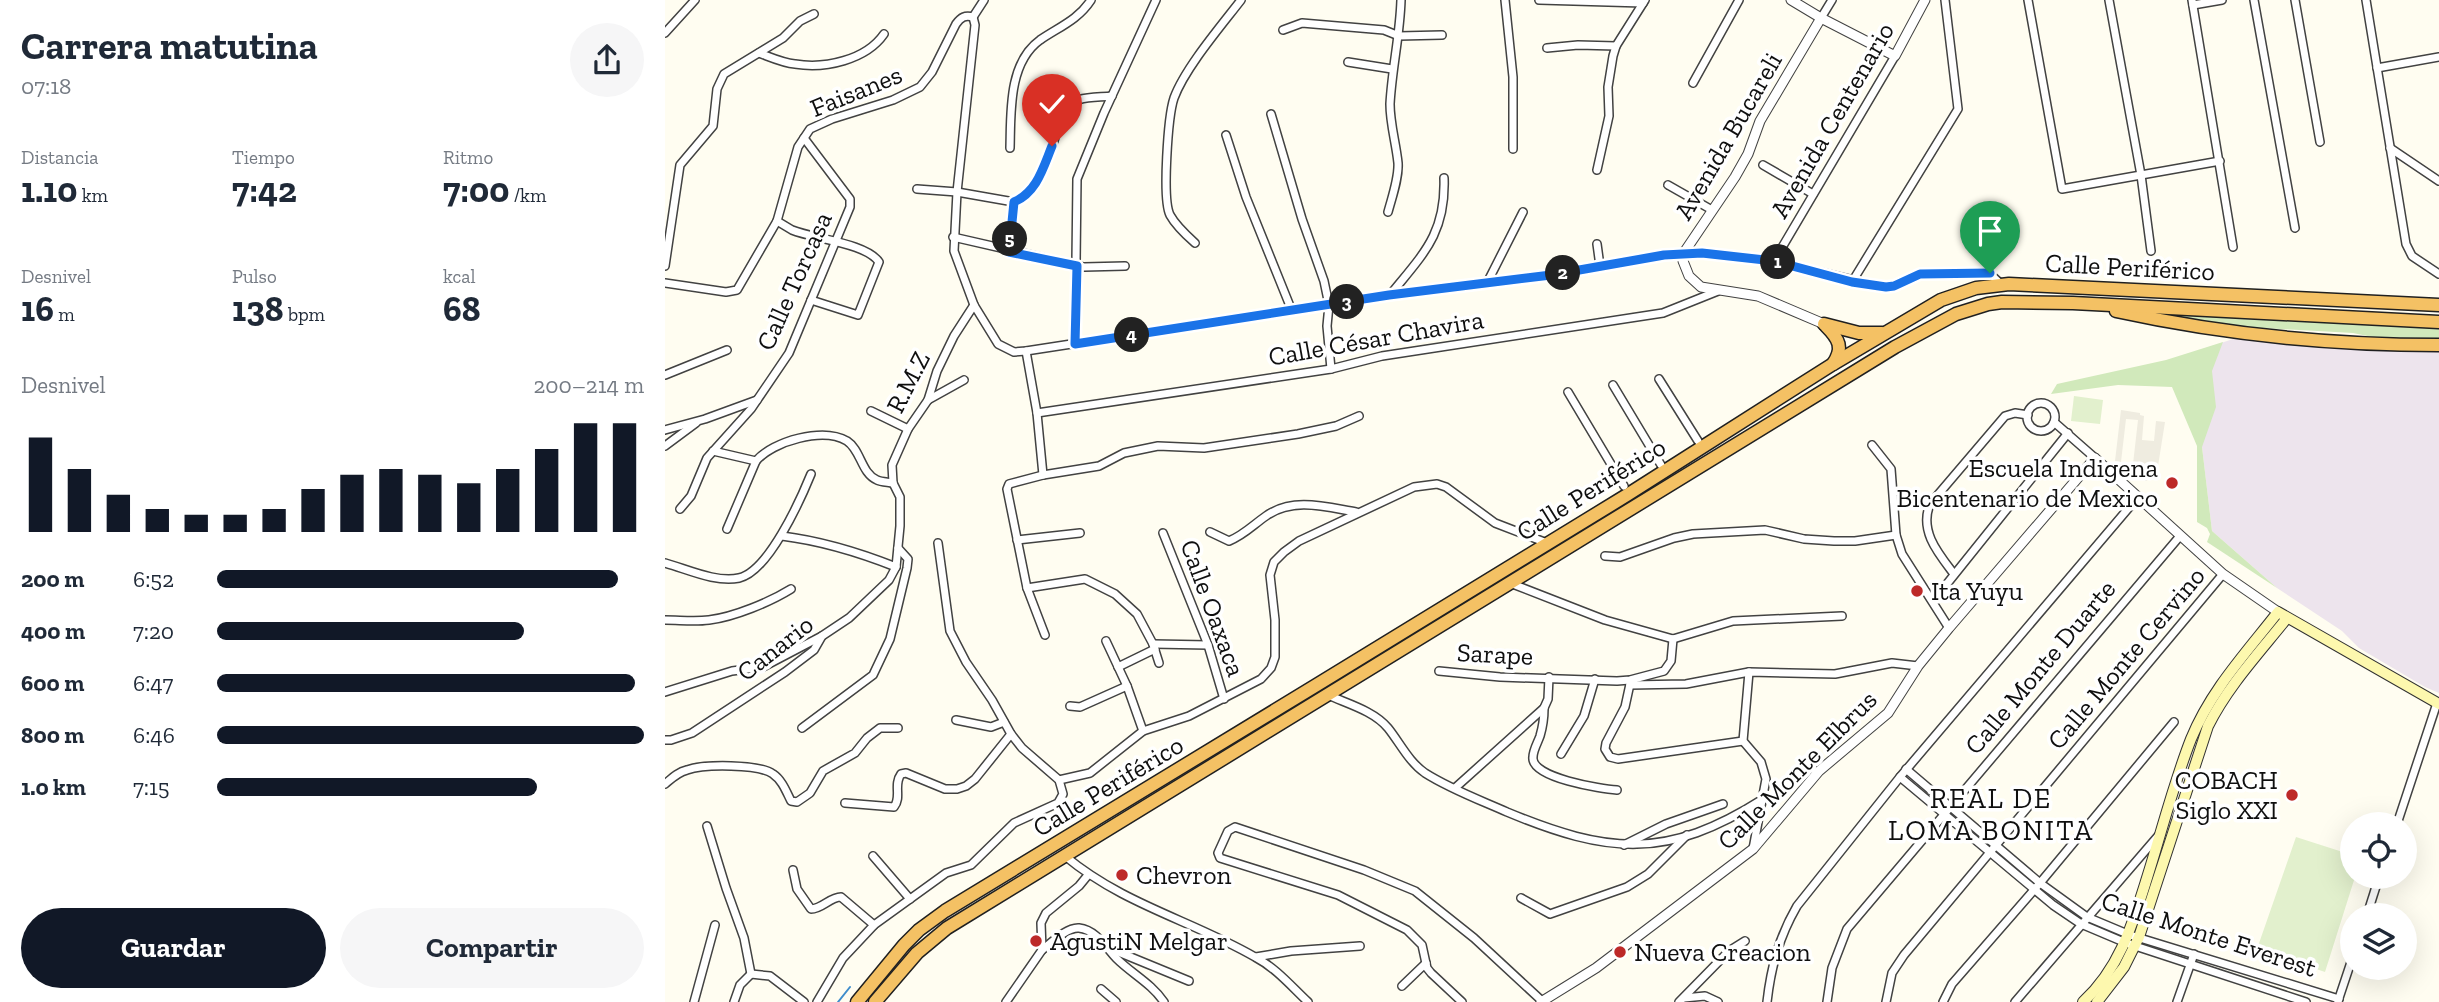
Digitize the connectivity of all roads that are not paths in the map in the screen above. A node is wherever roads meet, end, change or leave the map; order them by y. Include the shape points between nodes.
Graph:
1 (695, 0) edge
2 (984, 0) edge
3 (1091, 0) edge
4 (1157, 0) edge
5 (1241, 0) edge
6 (1401, 0) edge
7 (1505, 0) edge
8 (1539, 0) edge
9 (1739, 0) edge
10 (1791, 0) edge
11 (1832, 0) edge
12 (1925, 0) edge
13 (1945, 0) edge
14 (2028, 0) edge
15 (2109, 0) edge
16 (2222, 0) edge
17 (2254, 0) edge
18 (2295, 0) edge
19 (2366, 0) edge
20 (1644, 2) edge
21 (2193, 3) edge
22 (814, 14) dead end
23 (973, 17) junction
24 (1821, 18) junction
25 (1283, 30) dead end
26 (665, 33) edge
27 (884, 34) dead end
28 (1442, 34) dead end
29 (1399, 36) junction
30 (1616, 46) junction
31 (1547, 48) dead end
32 (758, 53) junction
33 (1895, 56) junction
34 (2439, 57) edge
35 (1348, 62) dead end
36 (2377, 68) junction
37 (1392, 69) junction
38 (1693, 83) dead end
39 (1112, 96) junction
40 (1271, 114) dead end
41 (1226, 135) dead end
42 (804, 138) junction
43 (2320, 142) dead end
44 (1010, 148) dead end
45 (2390, 148) junction
46 (1513, 149) dead end
47 (2220, 161) junction
48 (1763, 165) dead end
49 (1597, 170) dead end
50 (2141, 175) junction
51 (1444, 178) dead end
52 (2439, 181) edge
53 (1668, 185) dead end
54 (917, 189) dead end
55 (957, 192) junction
56 (1813, 194) junction
57 (1014, 202) junction
58 (1712, 210) junction
59 (1388, 212) dead end
60 (1524, 212) dead end
61 (777, 221) junction
62 (2295, 228) dead end
63 (953, 237) junction
64 (835, 241) junction
65 (1195, 243) dead end
66 (1597, 244) dead end
67 (2233, 247) dead end
68 (2151, 251) dead end
69 (1009, 252) junction
70 (1683, 254) junction
71 (1774, 261) junction
72 (665, 266) edge
73 (1077, 266) junction
74 (1125, 266) dead end
75 (1600, 266) junction
76 (2439, 274) edge
77 (1852, 282) junction
78 (665, 283) edge
79 (1487, 283) junction
80 (2001, 284) junction
81 (1718, 291) junction
82 (1389, 295) junction
83 (811, 300) junction
84 (2087, 303) junction
85 (974, 305) junction
86 (1329, 305) junction
87 (2439, 305) edge
88 (1292, 311) junction
89 (2439, 322) edge
90 (1824, 324) junction
91 (1886, 333) junction
92 (1075, 344) junction
93 (2439, 345) edge
94 (727, 350) dead end
95 (1026, 351) junction
96 (1833, 364) junction
97 (1331, 369) junction
98 (665, 375) edge
99 (1659, 379) dead end
100 (964, 380) dead end
101 (1613, 385) dead end
102 (1568, 391) dead end
103 (757, 400) junction
104 (928, 400) junction
105 (871, 411) dead end
106 (1037, 413) junction
107 (2028, 415) junction
108 (1359, 416) dead end
109 (1746, 420) junction
110 (696, 422) junction
111 (2054, 422) junction
112 (908, 429) junction
113 (665, 430) edge
114 (2068, 433) junction
115 (1698, 441) junction
116 (1872, 445) dead end
117 (665, 446) edge
118 (713, 451) junction
119 (2095, 458) junction
120 (756, 461) junction
121 (1661, 465) junction
122 (811, 474) dead end
123 (1043, 475) junction
124 (893, 483) junction
125 (1624, 486) junction
126 (2138, 497) junction
127 (680, 509) dead end
128 (1604, 509) junction
129 (1357, 512) junction
130 (727, 529) dead end
131 (1210, 532) dead end
132 (1080, 533) dead end
133 (1163, 533) dead end
134 (1896, 535) junction
135 (782, 536) junction
136 (2180, 536) junction
137 (1017, 540) junction
138 (938, 543) dead end
139 (1547, 543) junction
140 (898, 548) junction
141 (1605, 556) dead end
142 (665, 563) edge
143 (896, 566) junction
144 (1954, 574) junction
145 (2223, 574) junction
146 (1510, 583) junction
147 (1027, 588) junction
148 (791, 589) dead end
149 (1942, 590) dead end
150 (2278, 612) junction
151 (1842, 616) dead end
152 (2287, 618) junction
153 (665, 621) edge
154 (1949, 628) junction
155 (1045, 635) dead end
156 (822, 636) junction
157 (1673, 639) junction
158 (1106, 641) dead end
159 (1208, 645) junction
160 (1154, 646) junction
161 (1160, 663) dead end
162 (1918, 666) junction
163 (1118, 667) junction
164 (1439, 671) dead end
165 (1749, 672) junction
166 (1549, 677) junction
167 (1595, 679) junction
168 (1630, 683) junction
169 (1127, 686) junction
170 (665, 692) edge
171 (1327, 695) junction
172 (1224, 699) junction
173 (2438, 704) edge
174 (1070, 706) dead end
175 (1545, 708) junction
176 (956, 720) dead end
177 (1004, 722) junction
178 (2174, 722) dead end
179 (802, 728) dead end
180 (898, 728) dead end
181 (1143, 732) junction
182 (1011, 734) junction
183 (665, 740) edge
184 (1743, 741) junction
185 (1561, 754) dead end
186 (1906, 769) junction
187 (1900, 777) junction
188 (1059, 780) junction
189 (665, 784) edge
190 (1455, 788) junction
191 (1617, 790) dead end
192 (1763, 799) junction
193 (845, 803) dead end
194 (1723, 804) dead end
195 (1950, 806) junction
196 (2401, 812) edge
197 (1943, 813) junction
198 (707, 826) dead end
199 (2163, 830) junction
200 (1688, 835) junction
201 (1624, 845) junction
202 (1996, 846) junction
203 (1753, 849) junction
204 (1990, 853) junction
205 (873, 856) dead end
206 (1065, 856) junction
207 (793, 870) dead end
208 (1088, 875) junction
209 (2037, 886) junction
210 (1521, 898) dead end
211 (910, 899) junction
212 (2087, 917) junction
213 (2081, 924) junction
214 (715, 925) dead end
215 (874, 925) junction
216 (2133, 940) junction
217 (1745, 941) dead end
218 (1360, 946) dead end
219 (1110, 948) junction
220 (1042, 950) junction
221 (2194, 954) junction
222 (1256, 957) junction
223 (1426, 963) junction
224 (2190, 965) junction
225 (751, 974) junction
226 (2345, 980) edge
227 (1189, 981) dead end
228 (1402, 986) dead end
229 (1101, 989) dead end
230 (1681, 1000) edge
231 (2338, 1000) edge
232 (694, 1002) edge
233 (734, 1002) edge
234 (804, 1002) edge
235 (817, 1002) edge
236 (857, 1002) edge
237 (876, 1002) edge
238 (1006, 1002) edge
239 (1116, 1002) edge
240 (1164, 1002) edge
241 (1308, 1002) edge
242 (1462, 1002) edge
243 (1541, 1002) edge
244 (1718, 1002) edge
245 (1767, 1002) edge
246 (1827, 1002) edge
247 (1886, 1002) edge
248 (1943, 1002) edge
249 (2015, 1002) edge
250 (2083, 1002) edge
251 (2097, 1002) edge
252 (2177, 1002) edge
253 (2306, 1002) edge

1 - 26 street
2 - 23 street
3 - 44 street via 1083,13 1038,42 1025,57 1012,103
4 - 39 street
5 - 65 street via 1174,98 1166,202 1170,215
6 - 29 street
7 - 46 street via 1513,77
8 - 20 street
9 - 38 street
10 - 24 street
11 - 24 street, Avenida Bucareli
12 - 33 street, Avenida Centenario
13 - 77 street via 1958,109
14 - 50 street via 2062,189
15 - 50 street
16 - 21 street
17 - 62 street
18 - 43 street
19 - 36 street
20 - 30 street
21 - 47 street
22 - 32 street
23 - 42 street, Faisanes via 967,15 956,24 920,87 819,124
23 - 55 street
24 - 33 street
24 - 58 street, Avenida Bucareli via 1760,121 1735,177
25 - 29 street via 1302,23 1384,30
27 - 32 street via 869,50 822,64 792,64
28 - 29 street
29 - 37 street
30 - 31 street
30 - 49 street via 1609,70 1609,116
32 - 72 street via 724,74 717,89 713,125 680,164
33 - 56 street, Avenida Centenario
34 - 36 street
35 - 37 street
36 - 45 street
37 - 59 street via 1390,123 1398,166
39 - 57 street via 1068,103 1039,178
39 - 73 street via 1077,179
40 - 86 street
41 - 88 street
42 - 61 street, Faisanes
42 - 64 street, Calle Torcasa via 850,199
45 - 52 street
45 - 76 street via 2408,252
47 - 50 street
47 - 67 street
48 - 56 street
50 - 68 street
51 - 82 street via 1442,219 1429,247
53 - 58 street
54 - 55 street
55 - 57 street
55 - 63 street
56 - 71 street, Avenida Centenario
57 - 69 street
58 - 70 street, Avenida Bucareli
60 - 79 street
61 - 64 street via 792,230
61 - 78 street, Faisanes via 737,290
63 - 69 street
63 - 85 street
64 - 83 street, Calle Torcasa
64 - 83 street via 874,255 879,262 861,313 854,315
66 - 75 street
69 - 73 street
70 - 71 street
70 - 75 street
70 - 81 street, Avenida Bucareli via 1695,283
71 - 77 street
73 - 74 street
73 - 92 street
75 - 79 street
77 - 80 street via 1886,287 1920,274 1990,273
79 - 82 street
80 - 87 highway, Calle Periférico
80 - 91 highway, Calle Periférico via 1948,296
81 - 90 street, Avenida Bucareli via 1758,296
81 - 97 street, Calle César Chavira via 1663,313 1383,356
82 - 86 street
83 - 103 street, Calle Torcasa via 789,353
84 - 89 highway, Calle Periférico
84 - 93 highway via 2127,314 2245,332
84 - 146 highway, Calle Periférico via 2002,302 1956,314
85 - 95 street via 998,344 1007,350
85 - 104 street, R.M.Z via 954,335
86 - 88 street
86 - 97 street
88 - 92 street
90 - 91 highway via 1866,334
90 - 96 highway via 1840,343
91 - 96 highway, Calle Periférico
92 - 95 street
94 - 98 street
95 - 106 street
96 - 109 highway, Calle Periférico
97 - 106 street, Calle César Chavira
99 - 115 street
100 - 104 street
101 - 121 street
102 - 125 street
103 - 110 street
103 - 118 street, Calle Torcasa
104 - 112 street, R.M.Z
105 - 112 street
106 - 123 street
107 - 111 street via 2032,428 2040,431
107 - 111 street via 2032,407 2045,404 2054,413
107 - 144 street via 2005,416 1930,503 1929,540
108 - 123 street via 1298,434 1195,449 1158,446 1124,453 1099,466
109 - 115 highway via 1731,420
109 - 128 highway, Calle Periférico
110 - 113 street
110 - 117 street
111 - 114 street
112 - 124 street, R.M.Z via 892,465
114 - 119 street
114 - 144 street
115 - 121 highway
116 - 134 street via 1891,469
118 - 120 street
118 - 127 street, Calle Torcasa
119 - 126 street
119 - 154 street, Calle Monte Elbrus
120 - 124 street via 801,436 823,434 846,441 869,474
120 - 130 street
121 - 125 highway
122 - 135 street
123 - 137 street via 1008,486
124 - 140 street, Canario via 900,497
125 - 128 highway
126 - 136 street
126 - 186 street
128 - 139 highway, Calle Periférico
129 - 131 street via 1288,506 1229,541
129 - 139 street via 1414,487 1437,484 1495,523
129 - 172 street via 1299,541 1274,562 1270,575 1275,657 1271,668 1261,679
132 - 137 street
133 - 159 street, Calle Oaxaca
134 - 141 street via 1834,541 1765,530 1693,534 1621,557
134 - 154 street via 1902,554
135 - 142 street via 748,575 737,579
135 - 143 street via 855,551
136 - 145 street
136 - 195 street, Calle Monte Duarte
137 - 147 street
138 - 177 street via 950,631
139 - 236 highway, Calle Periférico via 946,911 904,945
140 - 143 street, Canario
140 - 179 street via 908,558 907,568 890,639 873,675
143 - 156 street, Canario via 879,591
144 - 149 street
145 - 150 street
145 - 202 street, Calle Monte Cervino
146 - 157 street via 1605,620
146 - 171 highway, Calle Periférico
147 - 155 street
147 - 160 street via 1087,580 1122,599 1137,614
148 - 153 street via 726,616
150 - 152 main road
150 - 199 main road via 2205,709
151 - 157 street via 1733,621
152 - 173 main road
152 - 216 main road via 2221,701 2208,726
154 - 162 street, Calle Monte Elbrus
156 - 170 street via 763,667 732,671
156 - 183 street, Canario via 814,650 774,680 692,733
157 - 168 street via 1671,661 1664,671
158 - 163 street
159 - 160 street
159 - 172 street, Calle Oaxaca
160 - 161 street
160 - 163 street
162 - 165 street via 1892,663 1835,674
162 - 203 street, Calle Monte Elbrus via 1888,713 1819,771
163 - 169 street
164 - 166 street, Sarape
165 - 168 street via 1686,684
165 - 184 street
166 - 167 street, Sarape
166 - 175 street
167 - 168 street, Sarape
167 - 185 street via 1584,716
168 - 184 street via 1625,707 1606,743 1611,757
169 - 174 street via 1080,707
169 - 181 street
171 - 190 street via 1380,721 1417,767
171 - 206 highway, Calle Periférico
172 - 181 street
173 - 196 street
175 - 190 street
175 - 191 street via 1532,757 1535,764 1569,781
176 - 177 street via 991,727
177 - 182 street
178 - 209 street
180 - 189 street via 880,728 855,753 823,771 810,793 797,803 772,773 749,766 689,769
181 - 188 street via 1090,773
182 - 188 street
182 - 193 street via 966,786 945,789 906,773 898,779 894,807
184 - 192 street via 1765,769
186 - 187 street
186 - 195 street, Calle Monte Everest
187 - 197 street, Calle Monte Everest
187 - 245 street via 1797,906 1773,962
188 - 211 street via 1063,794 1058,803 1014,823 971,865 946,873
190 - 201 street via 1560,833
192 - 200 street via 1730,820
192 - 203 street
194 - 201 street
195 - 197 street, Calle Monte Duarte
195 - 202 street, Calle Monte Everest
197 - 204 street, Calle Monte Everest
197 - 246 street, Calle Monte Duarte via 1847,929 1832,968
198 - 225 street via 744,938
199 - 212 street
199 - 216 main road
200 - 201 street
200 - 210 street via 1648,874 1617,892 1551,914
202 - 204 street, Calle Monte Cervino
202 - 209 street, Calle Monte Everest
203 - 243 street, Calle Monte Elbrus via 1596,968
204 - 209 street, Calle Monte Everest
204 - 247 street, Calle Monte Cervino via 1892,972
205 - 211 street
206 - 208 street
206 - 237 highway, Calle Periférico via 933,939
207 - 215 street via 797,889 811,909 841,897
208 - 220 street via 1043,917
208 - 222 street
209 - 212 street, Calle Monte Everest
209 - 213 street, Calle Monte Everest
209 - 248 street via 1952,984
211 - 215 street
212 - 213 street
212 - 216 street, Calle Monte Everest
213 - 216 street, Calle Monte Everest
213 - 249 street
214 - 232 street
215 - 235 street via 843,958
216 - 221 street, Calle Monte Everest
216 - 224 street, Calle Monte Everest
216 - 250 main road
216 - 251 main road via 2116,980
217 - 230 street
218 - 222 street
219 - 220 street via 1095,935 1073,928
219 - 227 street
219 - 240 street
220 - 238 street
221 - 224 street
221 - 231 street, Calle Monte Everest
222 - 241 street
223 - 228 street
223 - 242 street
223 - 243 street via 1420,941 1382,915 1320,888 1220,858 1218,853 1231,829 1364,870 1415,891 1474,938
224 - 252 street
224 - 253 street, Calle Monte Everest
225 - 233 street via 740,985
225 - 234 street via 770,976
226 - 231 street, Calle Monte Everest
229 - 239 street
230 - 244 street via 1705,996

